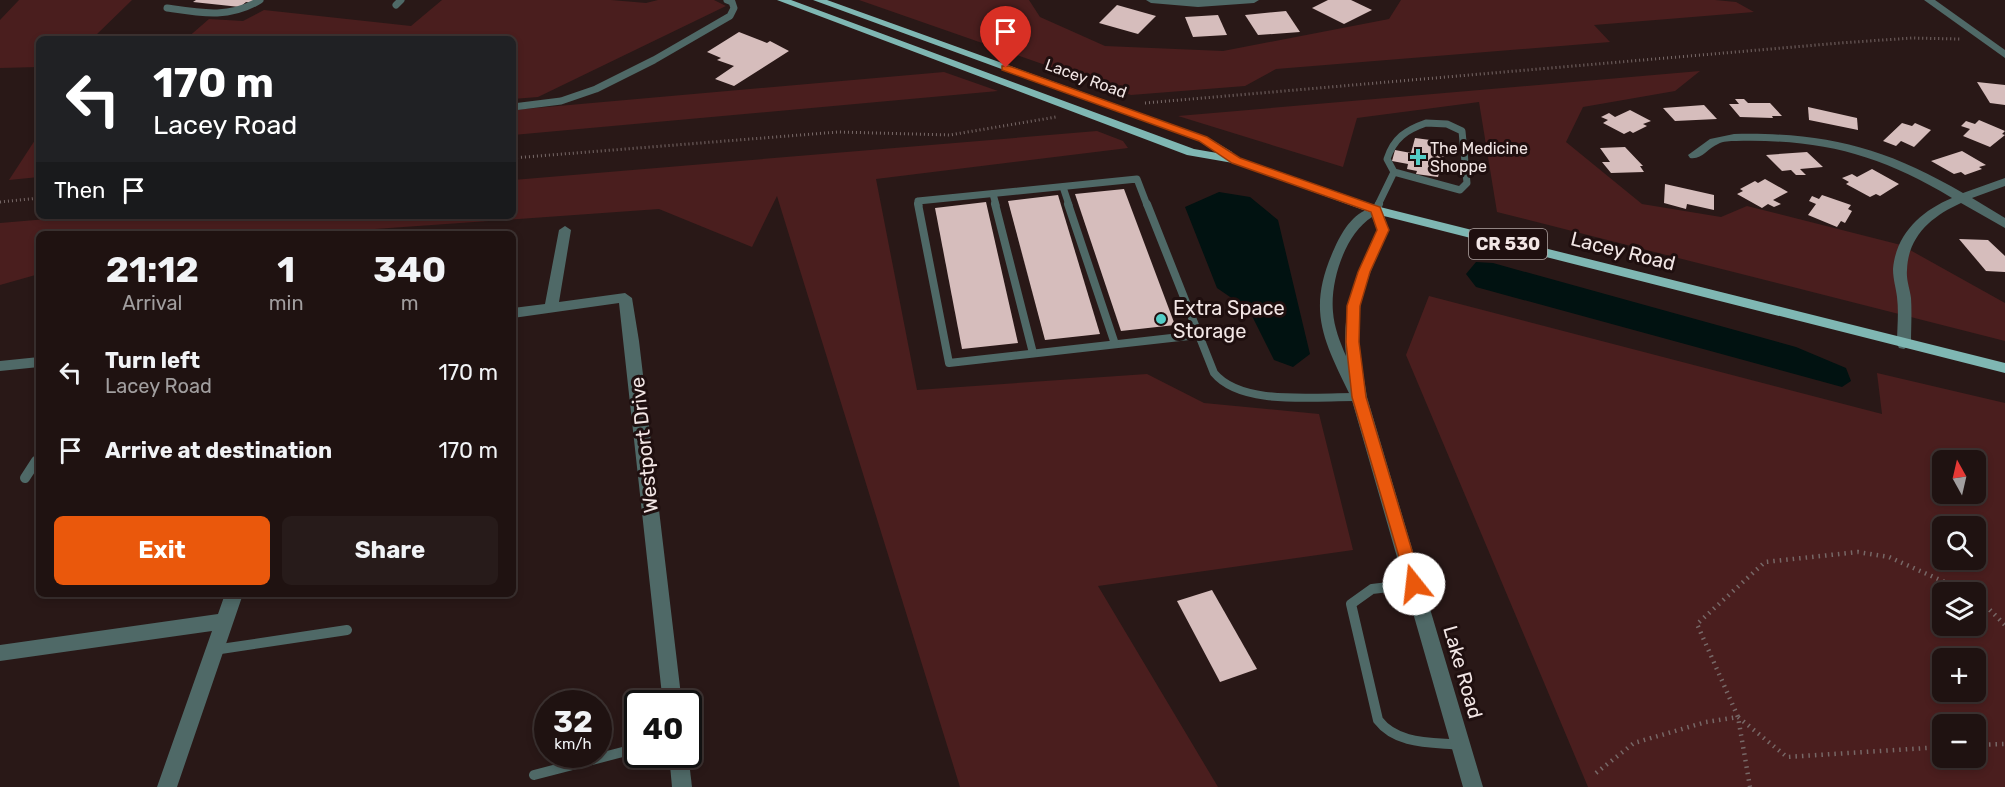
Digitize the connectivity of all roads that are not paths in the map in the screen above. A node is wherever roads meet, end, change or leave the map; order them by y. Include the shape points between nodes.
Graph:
1 (178, 0) edge
2 (260, 0) edge
3 (727, 0) edge
4 (782, 0) edge
5 (818, 0) edge
6 (1151, 0) edge
7 (1254, 0) edge
8 (1929, 0) edge
9 (249, 2) dead end
10 (236, 13) junction
11 (861, 16) junction
12 (850, 24) junction
13 (929, 40) junction
14 (917, 49) junction
15 (2005, 55) edge
16 (516, 107) edge
17 (1694, 155) dead end
18 (1236, 160) junction
19 (1394, 172) junction
20 (2005, 182) edge
21 (1063, 187) junction
22 (993, 194) junction
23 (1963, 198) junction
24 (1376, 210) junction
25 (2005, 224) edge
26 (565, 230) dead end
27 (551, 308) junction
28 (516, 313) edge
29 (1198, 335) junction
30 (1115, 344) junction
31 (1904, 344) junction
32 (1033, 353) junction
33 (36, 362) edge
34 (0, 366) edge
35 (2005, 368) edge
36 (1359, 397) junction
37 (36, 461) edge
38 (25, 478) dead end
39 (1414, 584) junction
40 (233, 597) edge
41 (225, 621) junction
42 (347, 630) dead end
43 (214, 650) junction
44 (0, 652) edge
45 (671, 690) edge
46 (1461, 745) junction
47 (624, 752) edge
48 (680, 768) edge
49 (534, 775) dead end
50 (167, 787) edge
51 (682, 787) edge
52 (1473, 787) edge

1 - 10 lane via 167,8
2 - 10 lane
3 - 16 lane via 734,8 730,16 612,82 574,97
4 - 12 main road, Lacey Road / CR 530
5 - 11 main road, Lacey Road / CR 530
6 - 7 street via 1198,4
8 - 15 street
9 - 10 lane
11 - 12 main road
11 - 13 main road, Lacey Road / CR 530
12 - 14 main road, Lacey Road / CR 530
13 - 14 main road
13 - 18 main road, Lacey Road / CR 530 via 1203,139
14 - 18 main road, Lacey Road / CR 530 via 1191,152
17 - 23 street via 1717,140 1806,137 1889,159
18 - 24 main road, Lacey Road / CR 530
19 - 19 lane via 1460,190 1467,183 1462,131 1447,124 1426,123 1405,130 1390,148 1387,159
19 - 24 lane
20 - 23 street
21 - 22 lane
21 - 29 lane via 1137,179
21 - 30 lane
22 - 32 lane
22 - 32 lane via 918,201 948,363
23 - 25 street
23 - 31 street via 1930,213 1905,245 1900,269
24 - 31 main road, Lacey Road / CR 530
24 - 36 street, Lake Road via 1383,230 1353,306
24 - 36 street, Lake Road via 1353,222 1328,276 1323,305 1333,345
26 - 27 street
27 - 28 street, Westport Drive
27 - 45 street, Westport Drive via 624,298
29 - 30 lane
29 - 36 lane via 1214,373 1235,389 1255,394
30 - 32 lane
31 - 35 main road, Lacey Road / CR 530
33 - 34 street
36 - 39 street, Lake Road
37 - 38 lane
39 - 46 street, Lake Road
39 - 46 lane via 1369,589 1351,604 1378,720 1396,735
40 - 41 street
41 - 43 street
41 - 44 street
42 - 43 lane
43 - 50 street
46 - 52 street, Lake Road
47 - 49 lane
48 - 51 street

